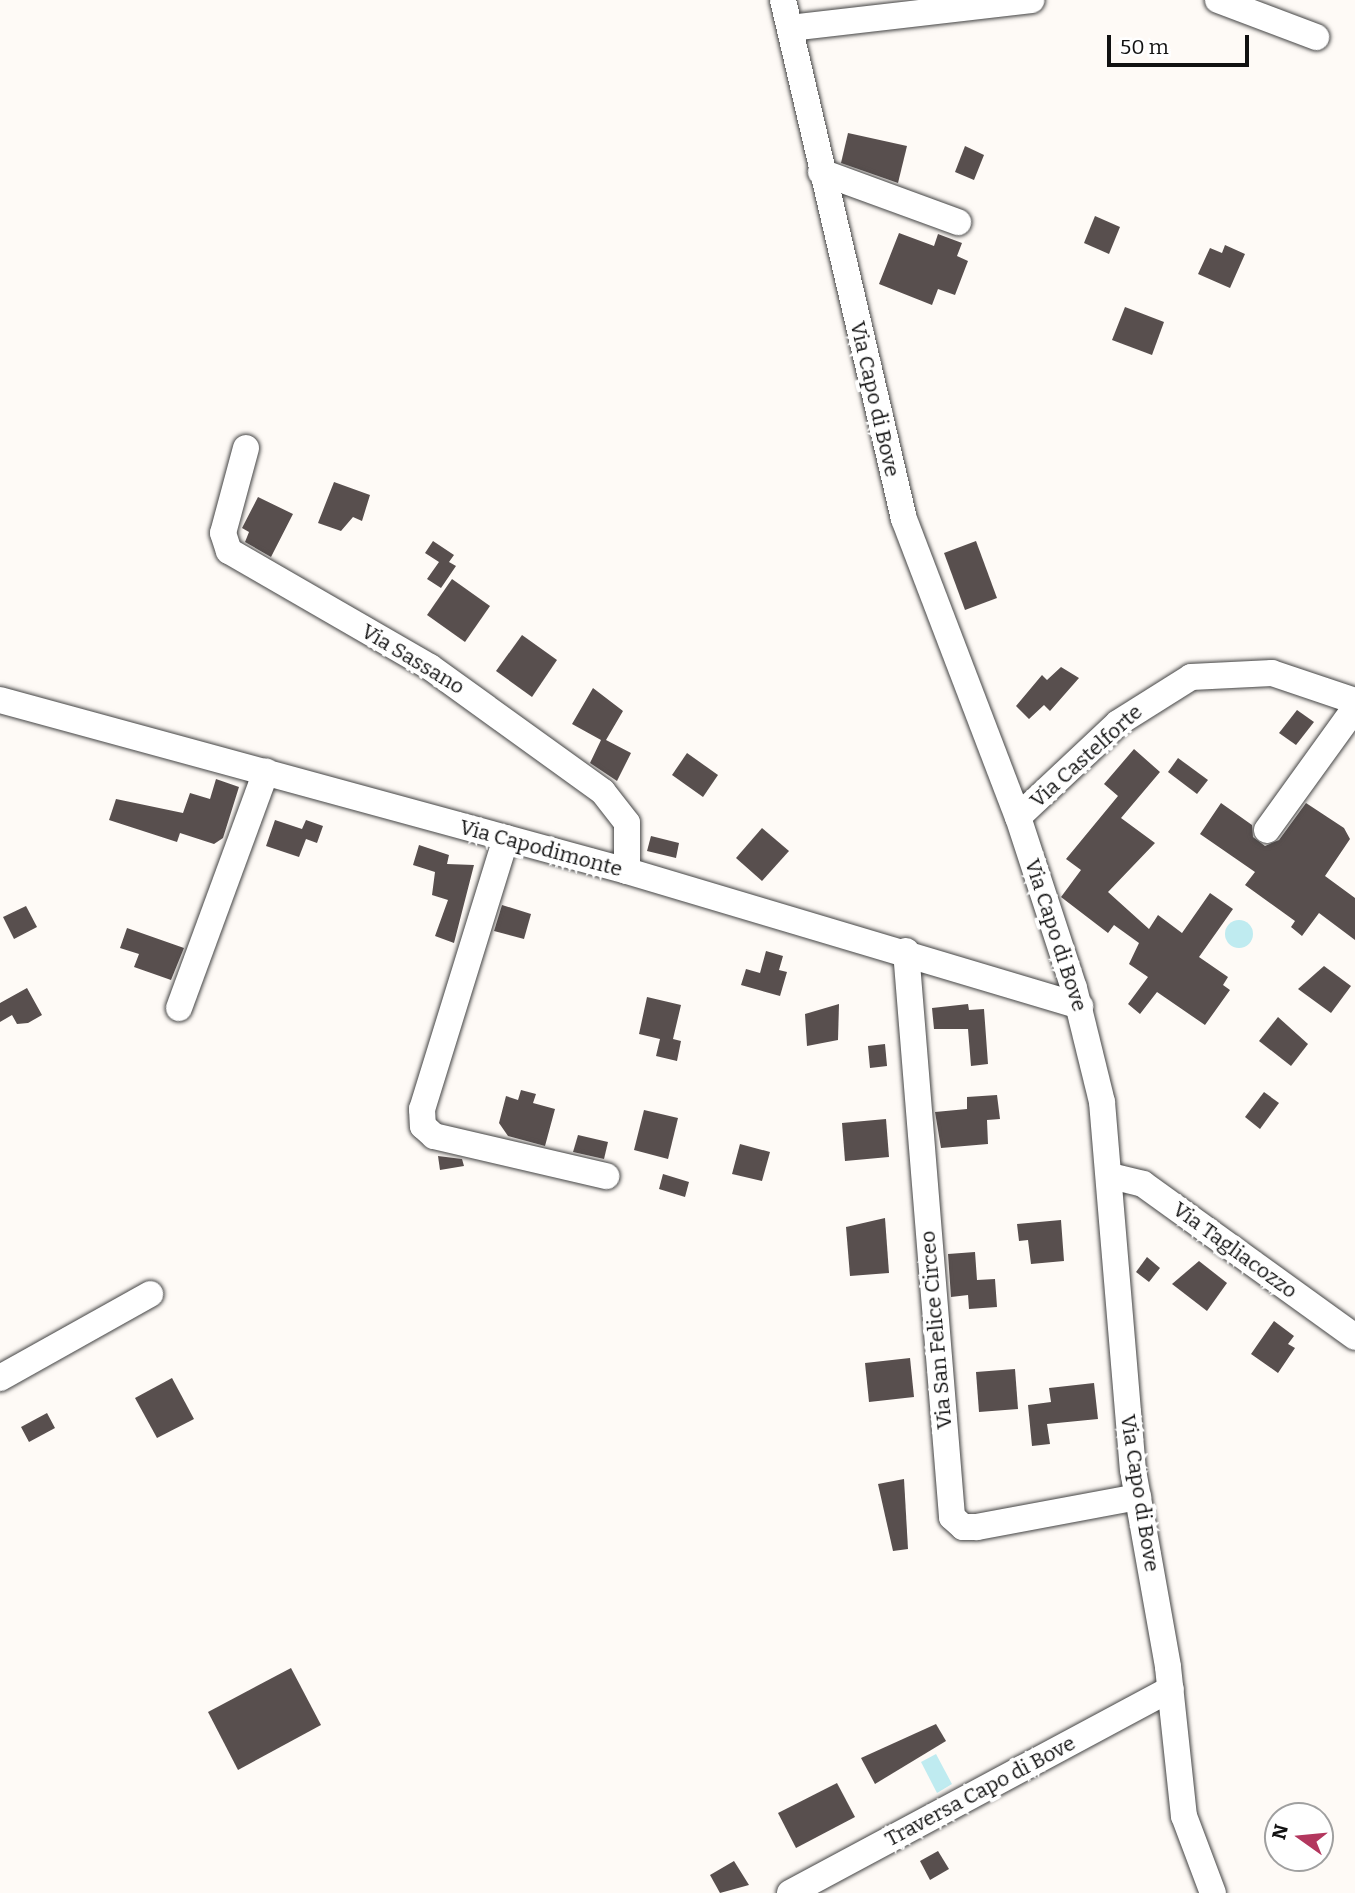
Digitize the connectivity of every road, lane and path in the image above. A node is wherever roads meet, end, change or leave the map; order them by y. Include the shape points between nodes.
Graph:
1 (783, 0) edge
2 (1031, 0) edge
3 (1218, 0) edge
4 (790, 28) junction
5 (1316, 37) dead end
6 (821, 172) junction
7 (958, 222) dead end
8 (246, 448) dead end
9 (0, 700) edge
10 (1355, 701) edge
11 (1355, 708) edge
12 (266, 772) junction
13 (1018, 817) junction
14 (1267, 830) dead end
15 (506, 838) junction
16 (627, 871) junction
17 (906, 951) junction
18 (1080, 1006) junction
19 (179, 1007) dead end
20 (606, 1176) dead end
21 (1111, 1176) junction
22 (150, 1294) dead end
23 (1355, 1337) edge
24 (0, 1378) edge
25 (1138, 1497) junction
26 (1171, 1689) junction
27 (790, 1893) edge
28 (1213, 1893) edge

1 - 4 street, Via Capo di Bove
2 - 4 street
3 - 5 street
4 - 6 street, Via Capo di Bove
6 - 7 street
6 - 13 street, Via Capo di Bove via 906,526
8 - 16 street, Via Sassano via 223,533 229,551 436,671 603,792 627,823
9 - 12 street, Via Capodimonte
10 - 13 street, Via Castelforte via 1272,673 1191,677 1118,723
11 - 14 street
12 - 15 street, Via Capodimonte
12 - 19 street
13 - 18 street, Via Capo di Bove
15 - 16 street, Via Capodimonte
15 - 20 street via 423,1126 435,1136
16 - 17 street, Via Capodimonte
17 - 18 street, Via Capodimonte
17 - 25 street, Via San Felice Circeo via 952,1517 963,1527 977,1527
18 - 21 street, Via Capo di Bove via 1105,1117
21 - 23 street, Via Tagliacozzo via 1143,1184
21 - 25 street, Via Capo di Bove
22 - 24 street
25 - 26 street, Via Capo di Bove
26 - 27 street, Traversa Capo di Bove
26 - 28 street, Via Capo di Bove via 1184,1816

